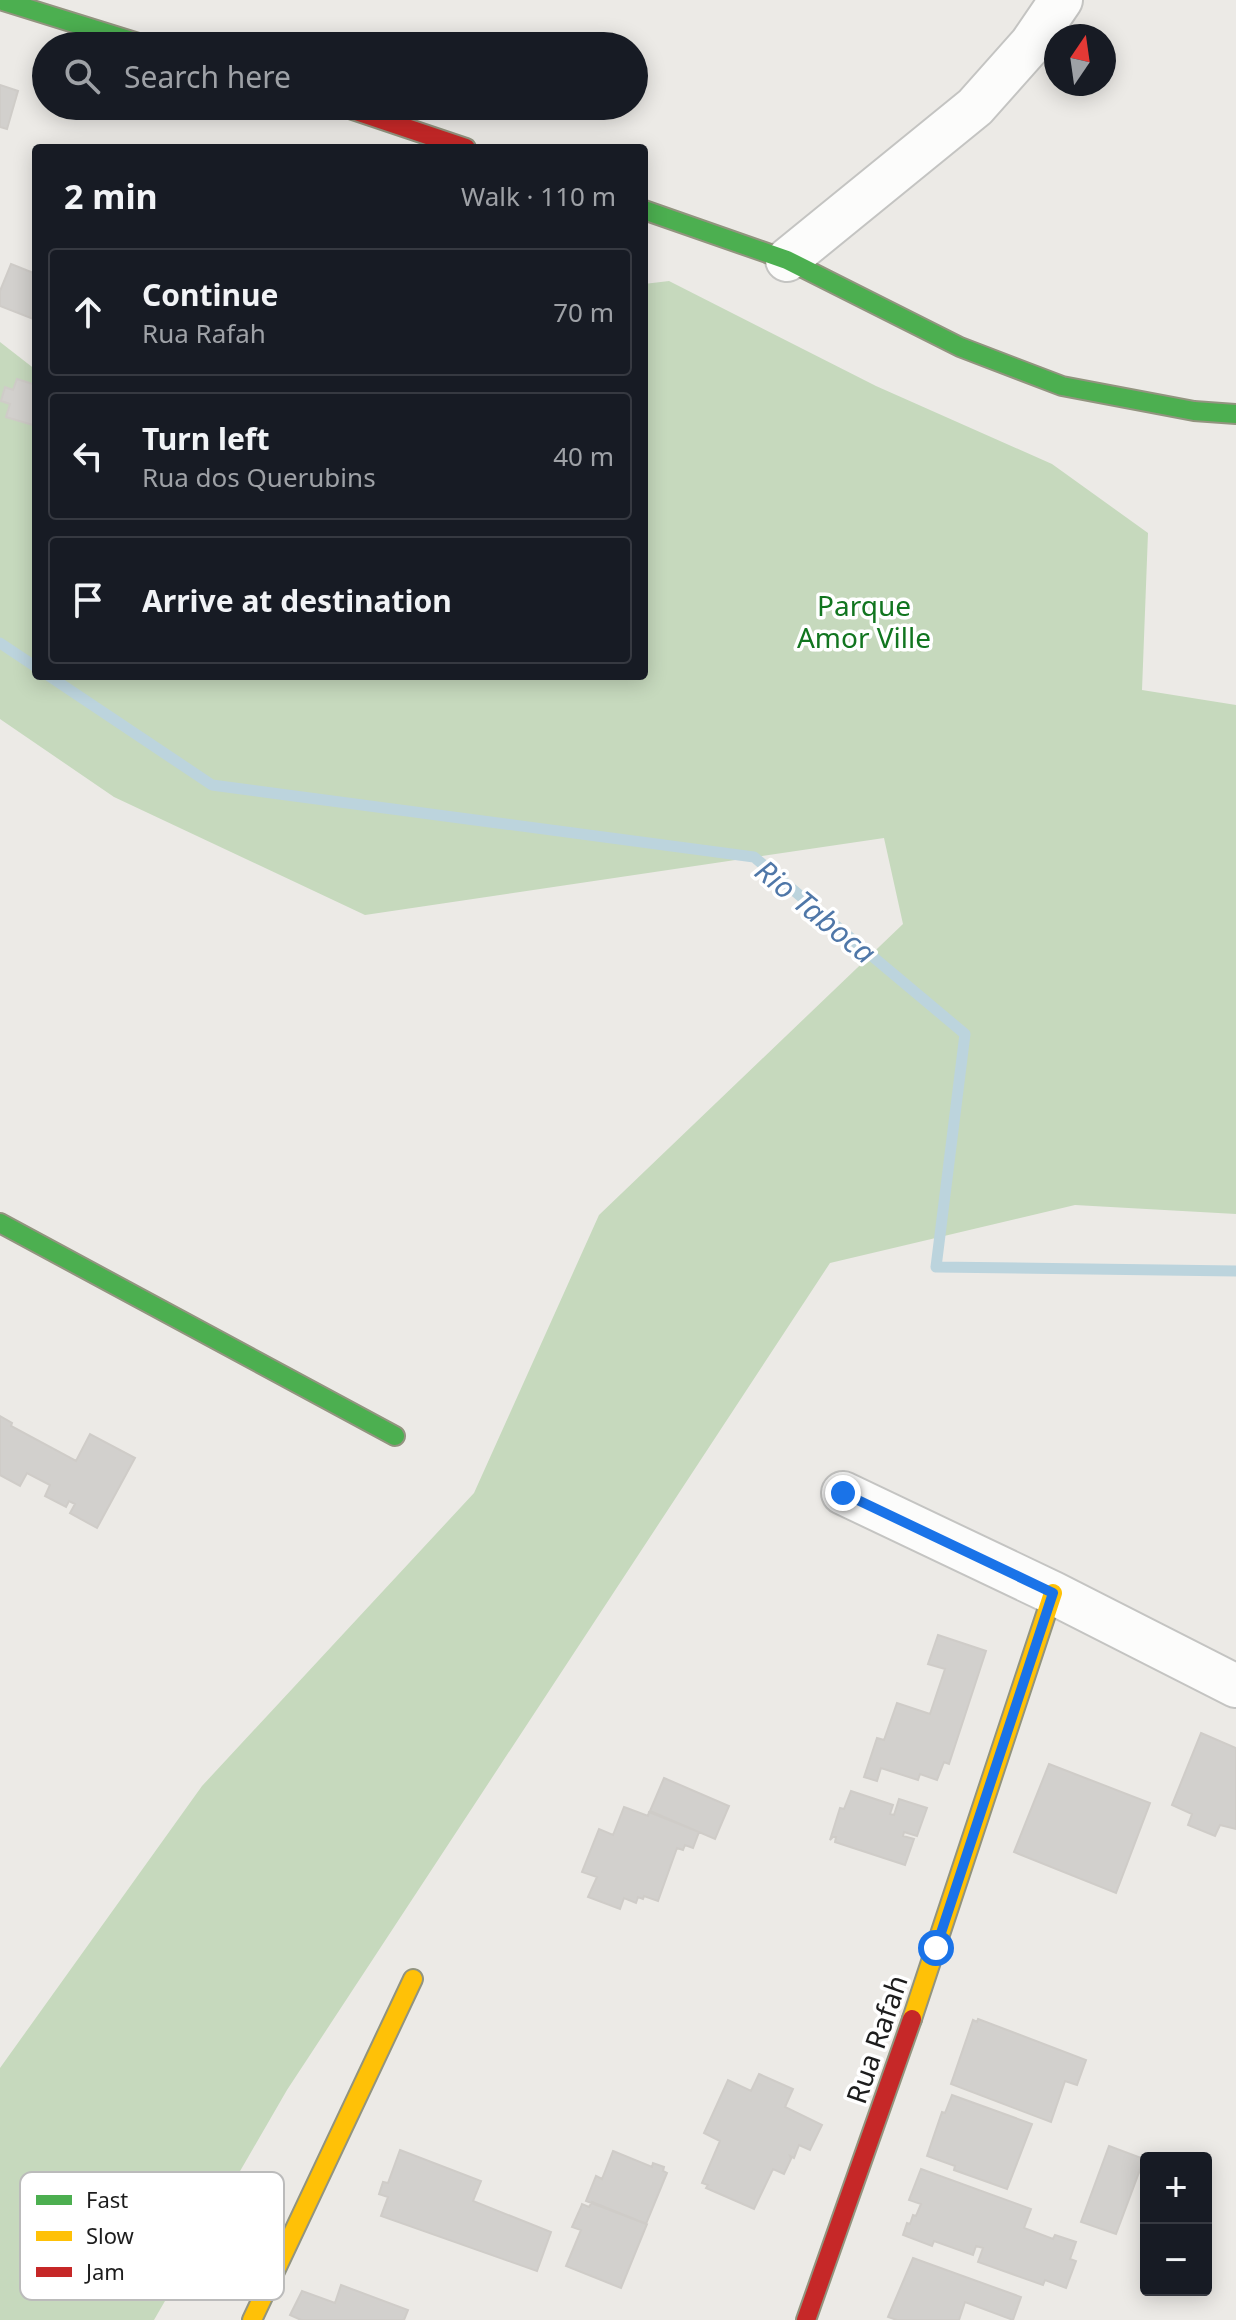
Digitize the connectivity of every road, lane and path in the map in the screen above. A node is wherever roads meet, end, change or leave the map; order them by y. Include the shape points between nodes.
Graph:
1 (0, 0) edge
2 (1061, 0) edge
3 (103, 32) edge
4 (383, 120) edge
5 (454, 144) edge
6 (648, 211) edge
7 (787, 260) junction
8 (1236, 414) edge
9 (0, 1223) edge
10 (395, 1436) dead end
11 (843, 1493) dead end
12 (1053, 1593) junction
13 (1236, 1686) edge
14 (413, 1979) dead end
15 (284, 2252) edge
16 (261, 2300) edge
17 (252, 2320) edge
18 (806, 2320) edge

1 - 3 street
2 - 7 street via 1031,44 975,107
4 - 5 street
6 - 7 street
7 - 8 street via 960,347 1062,386
9 - 10 street
11 - 12 street
12 - 13 street
12 - 18 street, Rua Rafah via 897,2066
14 - 15 street
16 - 17 street

